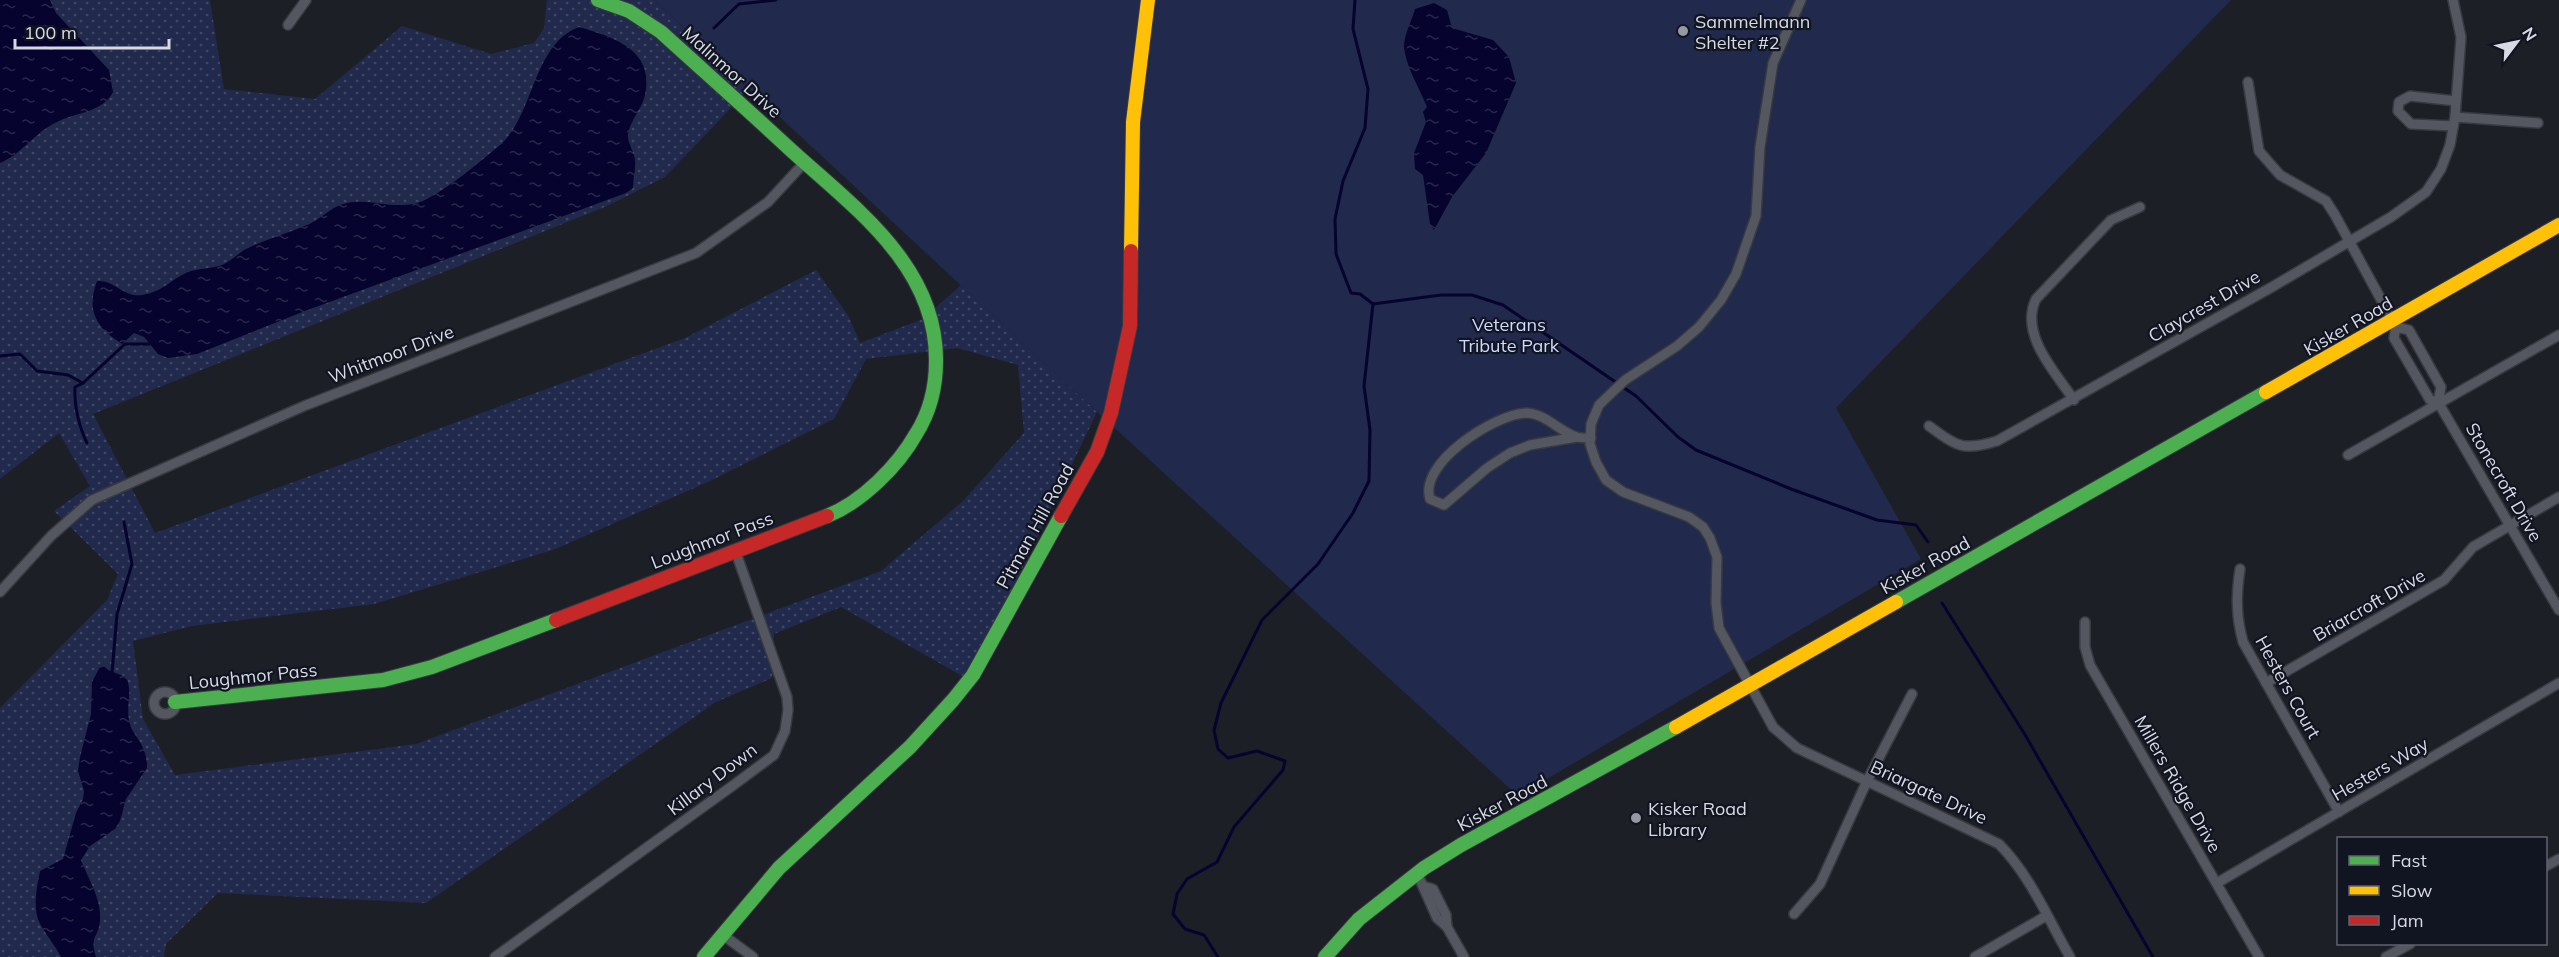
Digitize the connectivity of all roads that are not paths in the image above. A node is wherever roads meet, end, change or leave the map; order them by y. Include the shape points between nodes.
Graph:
1 (306, 0) edge
2 (598, 0) edge
3 (1148, 0) edge
4 (1801, 0) edge
5 (2452, 0) edge
6 (288, 25) dead end
7 (2248, 82) dead end
8 (2456, 101) junction
9 (2454, 122) junction
10 (2538, 123) dead end
11 (805, 162) junction
12 (2140, 207) dead end
13 (2559, 225) edge
14 (2348, 240) junction
15 (2395, 324) junction
16 (2559, 335) edge
17 (2074, 400) junction
18 (2439, 402) junction
19 (1929, 426) dead end
20 (1577, 437) junction
21 (1591, 438) junction
22 (2348, 454) dead end
23 (2559, 497) edge
24 (2510, 525) junction
25 (735, 550) junction
26 (2240, 569) dead end
27 (0, 592) edge
28 (2559, 610) edge
29 (2085, 622) dead end
30 (2559, 683) edge
31 (1750, 684) junction
32 (2266, 684) junction
33 (1912, 694) dead end
34 (175, 702) dead end
35 (1867, 781) junction
36 (2339, 813) junction
37 (1420, 880) junction
38 (2217, 883) junction
39 (1794, 914) dead end
40 (2046, 916) junction
41 (723, 935) junction
42 (2408, 945) edge
43 (495, 957) edge
44 (704, 957) edge
45 (753, 957) edge
46 (1325, 957) edge
47 (1464, 957) edge
48 (1975, 957) edge
49 (2070, 957) edge
50 (2259, 957) edge
51 (2386, 957) edge

1 - 6 street
2 - 11 main road, Malinmor Drive via 629,10 661,32
3 - 41 main road, Pitman Hill Road via 1132,122 1130,326 1111,414 1097,452 973,675 951,705 788,859
4 - 21 street via 1773,63 1760,147 1756,216 1736,274 1700,327 1625,380 1599,405
5 - 8 street, Claycrest Drive via 2461,36
7 - 14 street via 2259,151 2280,175 2326,201
8 - 9 street, Claycrest Drive
8 - 9 street via 2410,96 2399,102 2398,111 2411,124
9 - 10 street
9 - 14 street, Claycrest Drive via 2441,169 2426,192
11 - 25 main road, Loughmor Pass via 895,246 921,288 930,308 938,360 933,401 910,447 872,489 834,513
11 - 27 street, Whitmoor Drive via 768,202 696,253 304,406 92,500 51,536
12 - 17 street via 2111,220 2031,309 2034,338
13 - 15 main road, Kisker Road
14 - 15 street
14 - 17 street, Claycrest Drive
15 - 18 street, Stonecroft Drive via 2394,338 2430,400
15 - 18 street, Stonecroft Drive via 2409,330 2420,349 2441,387
15 - 31 main road, Kisker Road
16 - 18 street
17 - 19 street, Claycrest Drive via 1996,441 1972,448 1951,442
18 - 22 street
18 - 24 street, Stonecroft Drive
20 - 20 street via 1527,413 1491,424 1471,435 1441,465 1430,483 1430,499 1444,506 1510,453 1530,445
20 - 21 street
21 - 31 street, Briargate Drive via 1596,462 1606,480 1623,492 1689,517 1703,527 1717,557 1719,628
23 - 24 street, Briarcroft Drive
24 - 28 street, Stonecroft Drive
24 - 32 street, Briarcroft Drive via 2473,547 2444,580
25 - 34 main road, Loughmor Pass via 432,668 383,680
25 - 43 street, Killary Down via 787,697 787,723 774,755
26 - 32 street, Hesters Court via 2235,600 2237,621 2243,642
29 - 38 street, Millers Ridge Drive via 2090,665
30 - 36 street, Hesters Way
31 - 35 street, Briargate Drive via 1773,727 1797,748
31 - 37 main road, Kisker Road via 1461,846
32 - 36 street, Hesters Court
33 - 35 street
35 - 39 street via 1820,884
35 - 40 street, Briargate Drive via 1999,844 2012,858
36 - 38 street, Hesters Way
37 - 46 main road, Kisker Road via 1359,919
37 - 47 street via 1433,889 1446,915 1447,927
38 - 50 street, Millers Ridge Drive
40 - 48 street
40 - 49 street, Briargate Drive
41 - 44 main road, Pitman Hill Road
41 - 45 street
42 - 51 street

